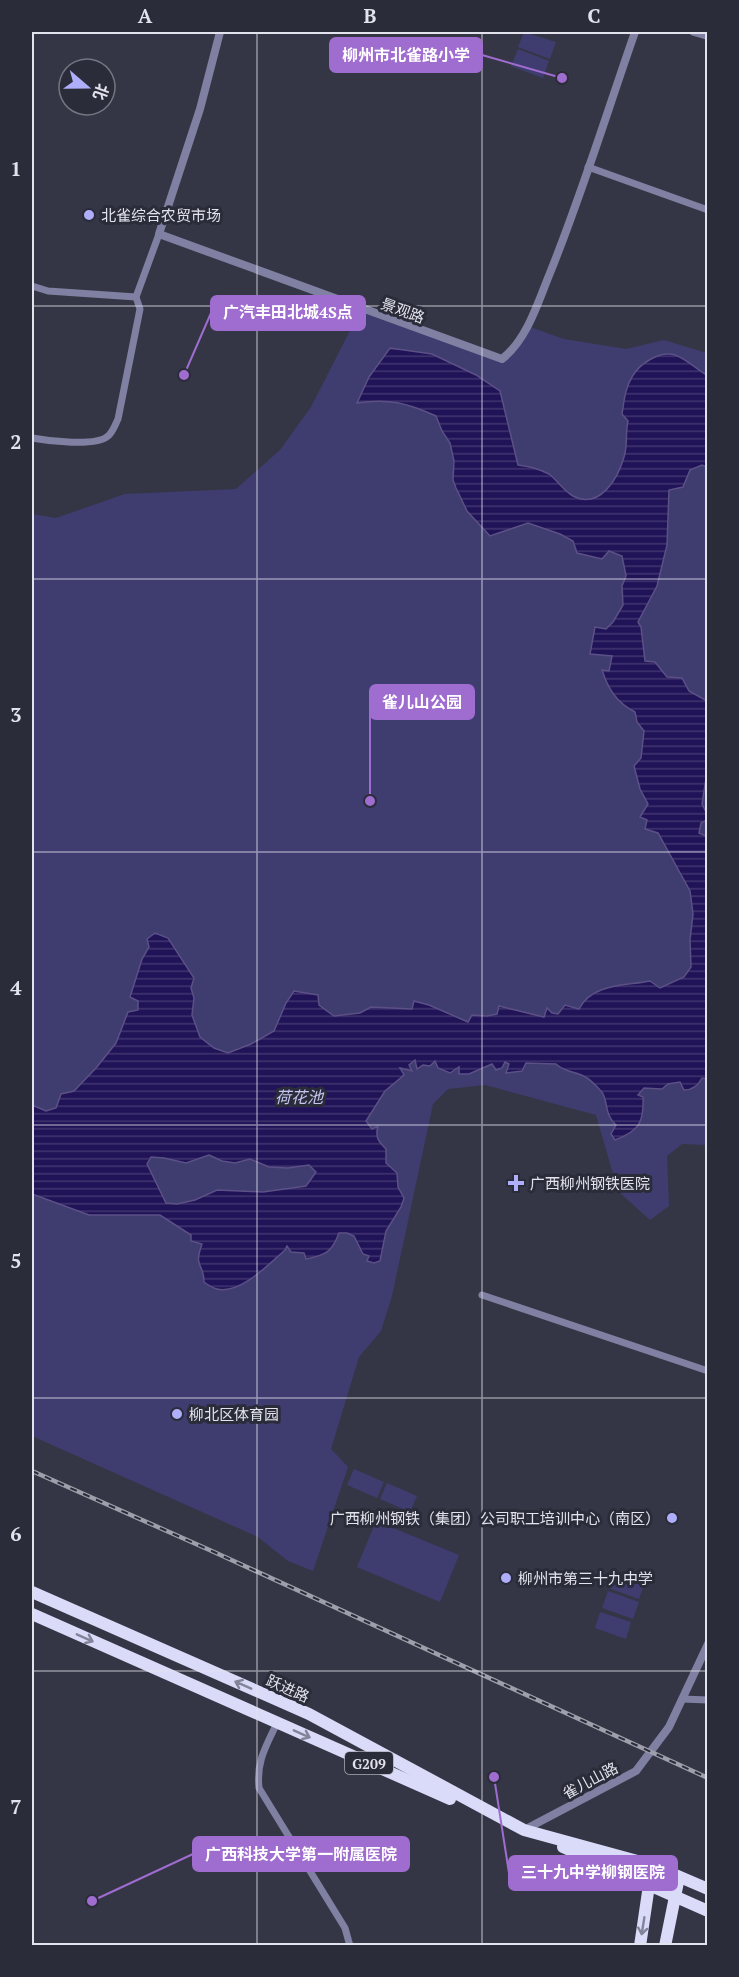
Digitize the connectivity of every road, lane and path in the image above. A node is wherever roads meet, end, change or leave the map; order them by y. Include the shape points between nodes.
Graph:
1 (220, 32) edge
2 (635, 32) edge
3 (694, 32) edge
4 (708, 36) edge
5 (588, 167) junction
6 (708, 210) edge
7 (159, 234) junction
8 (32, 286) edge
9 (136, 297) junction
10 (32, 438) edge
11 (482, 1295) dead end
12 (708, 1371) edge
13 (32, 1592) edge
14 (32, 1614) edge
15 (708, 1644) edge
16 (682, 1699) junction
17 (708, 1700) edge
18 (277, 1723) junction
19 (524, 1830) junction
20 (652, 1865) junction
21 (679, 1877) junction
22 (649, 1885) junction
23 (708, 1889) edge
24 (675, 1897) junction
25 (708, 1911) edge
26 (350, 1946) edge
27 (640, 1946) edge
28 (666, 1946) edge

1 - 7 street via 200,109
2 - 5 street, 景观路
3 - 4 street
5 - 6 street
5 - 7 street, 景观路 via 532,315 513,351 502,360
7 - 9 street
8 - 9 street via 48,291
9 - 10 street via 140,309 113,430 107,438 94,441
11 - 12 street
19 -> 13 highway, 跃进路 / G209 via 309,1714
14 -> 18 highway, 跃进路 / G209
15 - 16 street, 雀儿山路
16 - 17 street
16 - 19 street, 雀儿山路 via 669,1727 636,1771
18 -> 19 highway, 跃进路 / G209
18 - 26 street via 257,1771 259,1788 345,1928
19 - 20 highway, 跃进路 / G209
19 - 22 highway, 跃进路 / G209
20 - 21 highway, 跃进路 / G209
20 - 22 highway
21 - 23 highway, 跃进路 / G209
21 - 24 highway
22 - 24 highway, 跃进路 / G209
22 -> 27 highway
24 - 25 highway, 跃进路 / G209
24 - 28 highway

